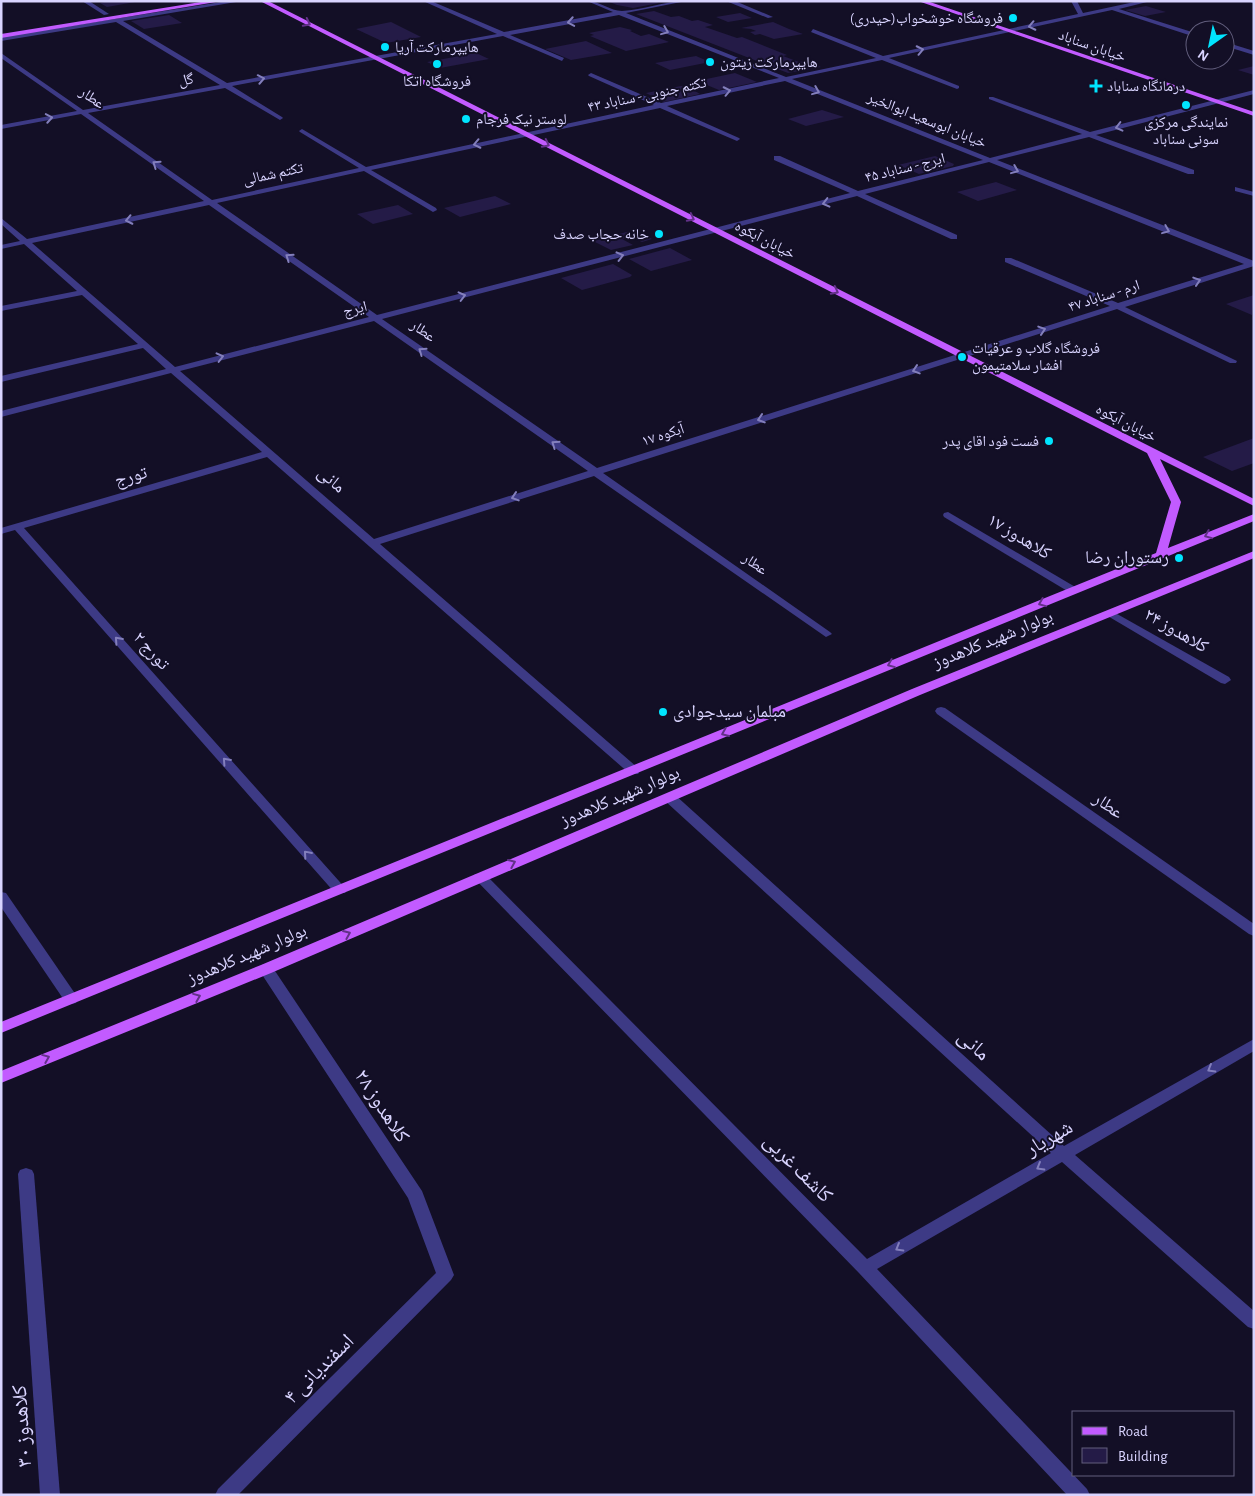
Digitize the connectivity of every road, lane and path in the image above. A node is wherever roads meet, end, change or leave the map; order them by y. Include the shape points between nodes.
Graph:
1 (85, 1) edge
2 (185, 1) edge
3 (219, 1) edge
4 (239, 1) edge
5 (264, 1) edge
6 (426, 1) edge
7 (590, 1) edge
8 (683, 1) edge
9 (729, 1) edge
10 (921, 1) edge
11 (1074, 1) edge
12 (1148, 1) edge
13 (1113, 9) junction
14 (619, 13) junction
15 (106, 14) junction
16 (1082, 16) junction
17 (770, 17) dead end
18 (118, 21) junction
19 (1, 30) edge
20 (1010, 31) junction
21 (813, 32) dead end
22 (1185, 32) edge
23 (504, 34) junction
24 (1, 36) edge
25 (1, 39) edge
26 (1235, 47) edge
27 (1254, 53) edge
28 (1, 55) edge
29 (375, 58) junction
30 (883, 58) junction
31 (562, 59) dead end
32 (591, 75) dead end
33 (785, 79) junction
34 (226, 85) junction
35 (958, 87) dead end
36 (1254, 92) edge
37 (991, 98) dead end
38 (1217, 102) junction
39 (658, 106) junction
40 (82, 112) junction
41 (1254, 114) edge
42 (280, 118) dead end
43 (1, 127) edge
44 (302, 131) dead end
45 (525, 134) junction
46 (1091, 134) junction
47 (737, 139) dead end
48 (777, 158) dead end
49 (990, 160) junction
50 (364, 168) junction
51 (1191, 172) dead end
52 (1238, 189) dead end
53 (1254, 194) edge
54 (858, 195) junction
55 (211, 202) junction
56 (433, 210) dead end
57 (1, 220) edge
58 (717, 231) junction
59 (954, 237) dead end
60 (26, 242) junction
61 (1, 247) edge
62 (1008, 260) dead end
63 (1253, 264) edge
64 (84, 292) junction
65 (1116, 306) junction
66 (1, 309) edge
67 (376, 318) junction
68 (144, 345) junction
69 (962, 355) junction
70 (1234, 362) dead end
71 (173, 370) junction
72 (1, 379) edge
73 (1, 414) edge
74 (1151, 451) junction
75 (270, 453) junction
76 (595, 472) junction
77 (1254, 503) edge
78 (948, 515) dead end
79 (1254, 517) edge
80 (7, 527) edge
81 (372, 543) junction
82 (1161, 554) junction
83 (1254, 554) edge
84 (1073, 590) junction
85 (1110, 613) junction
86 (826, 634) dead end
87 (1225, 680) dead end
88 (941, 711) dead end
89 (634, 771) junction
90 (668, 797) junction
91 (480, 877) junction
92 (340, 890) junction
93 (1, 896) edge
94 (1254, 931) edge
95 (266, 968) junction
96 (71, 1000) junction
97 (1, 1028) edge
98 (1254, 1044) edge
99 (1, 1077) edge
100 (1063, 1154) junction
101 (26, 1174) dead end
102 (865, 1268) junction
103 (445, 1275) joint
104 (1254, 1322) edge
105 (50, 1495) edge
106 (225, 1495) edge
107 (1080, 1495) edge

1 - 15 street
2 - 15 main road
3 - 24 main road
4 - 18 street
5 -> 29 main road, خیابان آبکوه
6 - 23 street
7 - 14 street, خیابان ابوسعید ابوالخیر
8 - 14 street, گل
9 - 17 street
10 - 20 main road, خیابان سناباد
11 - 16 street
12 - 13 street, تکتم جنوبی - سناباد ۴۳
13 - 16 street, تکتم جنوبی - سناباد ۴۳
13 - 22 street
14 -> 23 street, گل
14 -> 33 street, خیابان ابوسعید ابوالخیر
15 - 19 main road
16 -> 20 street, تکتم جنوبی - سناباد ۴۳
18 - 25 street
18 - 34 street
30 -> 20 street, تکتم جنوبی - سناباد ۴۳
20 - 38 main road, خیابان سناباد
21 - 30 street
23 - 29 street, گل
23 - 31 street
26 - 27 street
28 - 40 street, عطار
34 -> 29 street, گل
29 - 45 main road, خیابان آبکوه
30 - 33 street, تکتم جنوبی - سناباد ۴۳
30 - 35 street
32 - 39 street
39 -> 33 street, تکتم جنوبی - سناباد ۴۳
33 -> 49 street, خیابان ابوسعید ابوالخیر
34 - 40 street, گل
34 - 42 street
36 - 38 street, ایرج - سناباد ۴۵
37 - 46 street
38 - 41 main road, خیابان سناباد
38 -> 46 street, ایرج - سناباد ۴۵
39 - 45 street, تکتم جنوبی - سناباد ۴۳
39 - 47 street
43 -> 40 street, گل
55 -> 40 street, عطار
44 - 50 street
45 -> 50 street, تکتم شمالی
45 -> 58 main road, خیابان آبکوه
46 - 49 street, ایرج - سناباد ۴۵
46 - 51 street
48 - 54 street
49 - 54 street, ایرج - سناباد ۴۵
49 -> 63 street, خیابان ابوسعید ابوالخیر
50 - 55 street, تکتم شمالی
50 - 56 street
52 - 53 street
54 -> 58 street, ایرج - سناباد ۴۵
54 - 59 street
55 -> 60 street, تکتم شمالی
67 -> 55 street, عطار
57 - 60 street, مانی
67 -> 58 street, ایرج
58 -> 69 main road, خیابان آبکوه
60 - 61 street, تکتم شمالی
60 - 64 street, مانی
62 - 65 street
65 -> 63 street, ارم - سناباد ۴۷
64 - 66 street
64 - 68 street, مانی
69 -> 65 street, ارم - سناباد ۴۷
65 - 70 street
71 -> 67 street, ایرج
76 -> 67 street, عطار
68 - 71 street, مانی
68 - 72 street
69 - 74 main road, خیابان آبکوه
69 -> 76 street, آبکوه ۱۷
71 - 73 street, ایرج
71 - 75 street, مانی
74 - 77 main road, خیابان آبکوه
74 - 82 main road via 1176,502
75 - 80 street, تورج
75 - 81 street, مانی
76 -> 81 street, آبکوه ۱۷
76 - 86 street, عطار
78 - 84 street, کلاهدوز ۱۷
79 -> 82 main road, بولوار شهید کلاهدوز
92 -> 80 street, تورج ۲
81 - 89 street, مانی
82 - 84 main road, بولوار شهید کلاهدوز
83 - 85 main road, بولوار شهید کلاهدوز
84 -> 89 main road, بولوار شهید کلاهدوز
85 - 87 street, کلاهدوز ۲۴
85 - 90 main road, بولوار شهید کلاهدوز
88 - 94 street, عطار
89 - 92 main road, بولوار شهید کلاهدوز
91 -> 90 main road, بولوار شهید کلاهدوز
90 - 100 street, مانی
95 -> 91 main road, بولوار شهید کلاهدوز
91 - 102 street, کاشف غربی
92 - 96 main road, بولوار شهید کلاهدوز
93 - 96 street
99 -> 95 main road, بولوار شهید کلاهدوز
95 - 103 street, کلاهدوز ۲۸ via 416,1196
96 - 97 main road, بولوار شهید کلاهدوز
98 -> 100 street, شهریار
100 -> 102 street, شهریار
100 - 104 street, مانی
101 - 105 street, کلاهدوز ۳۰
102 - 107 street, کاشف غربی
103 - 106 street, اسفندیانی ۴

